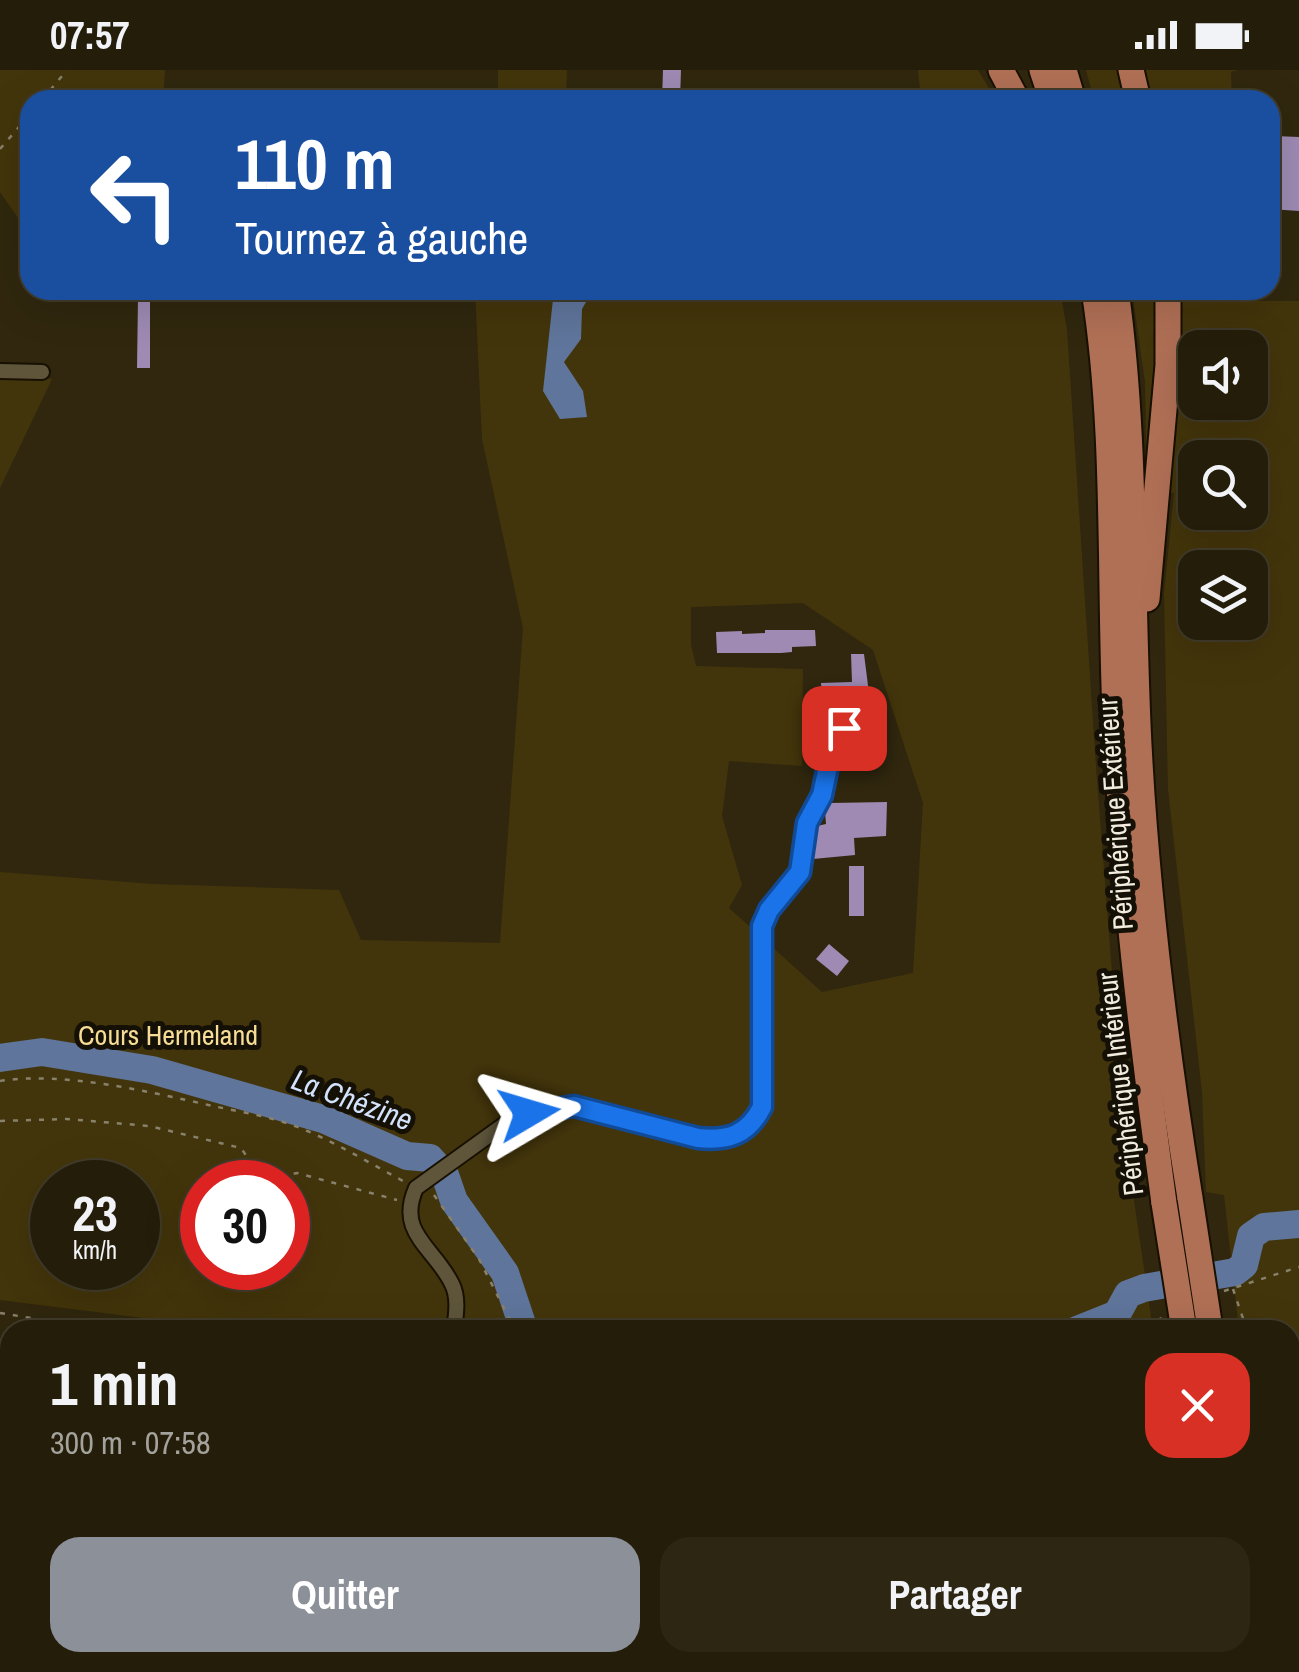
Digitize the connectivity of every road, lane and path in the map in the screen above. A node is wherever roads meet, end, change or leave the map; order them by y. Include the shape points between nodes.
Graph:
1 (68, 70) edge
2 (51, 90) edge
3 (20, 126) edge
4 (0, 149) edge
5 (1099, 300) edge
6 (1099, 300) edge
7 (1168, 300) edge
8 (0, 371) edge
9 (42, 372) dead end
10 (1134, 624) junction
11 (844, 728) dead end
12 (0, 1081) edge
13 (0, 1121) edge
14 (420, 1185) junction
15 (1177, 1201) junction
16 (409, 1203) junction
17 (1299, 1268) edge
18 (1233, 1288) junction
19 (1227, 1290) dead end
20 (0, 1313) edge
21 (43, 1320) edge
22 (455, 1320) edge
23 (510, 1320) edge
24 (1183, 1320) edge
25 (1207, 1320) edge
26 (1244, 1320) edge

1 - 2 path
3 - 4 path
5 - 10 highway, Périphérique Extérieur via 1129,444
6 - 15 highway, Périphérique Intérieur via 1121,802 1140,1009
7 - 10 highway via 1146,612
8 - 9 street
10 - 15 highway, Périphérique Extérieur
11 - 14 street via 807,823 800,872 762,926 762,1107 754,1124 716,1140 574,1106 553,1108 510,1121
12 - 14 path via 100,1084 279,1121
13 - 16 path via 149,1126 240,1148 260,1176 297,1173
14 - 16 street
14 - 23 path via 479,1260
15 - 24 highway, Périphérique Intérieur, bridge
15 - 25 highway, Périphérique Extérieur, bridge
16 - 22 street via 409,1223 453,1285
17 - 18 path
18 - 19 path
18 - 26 path
20 - 21 path

